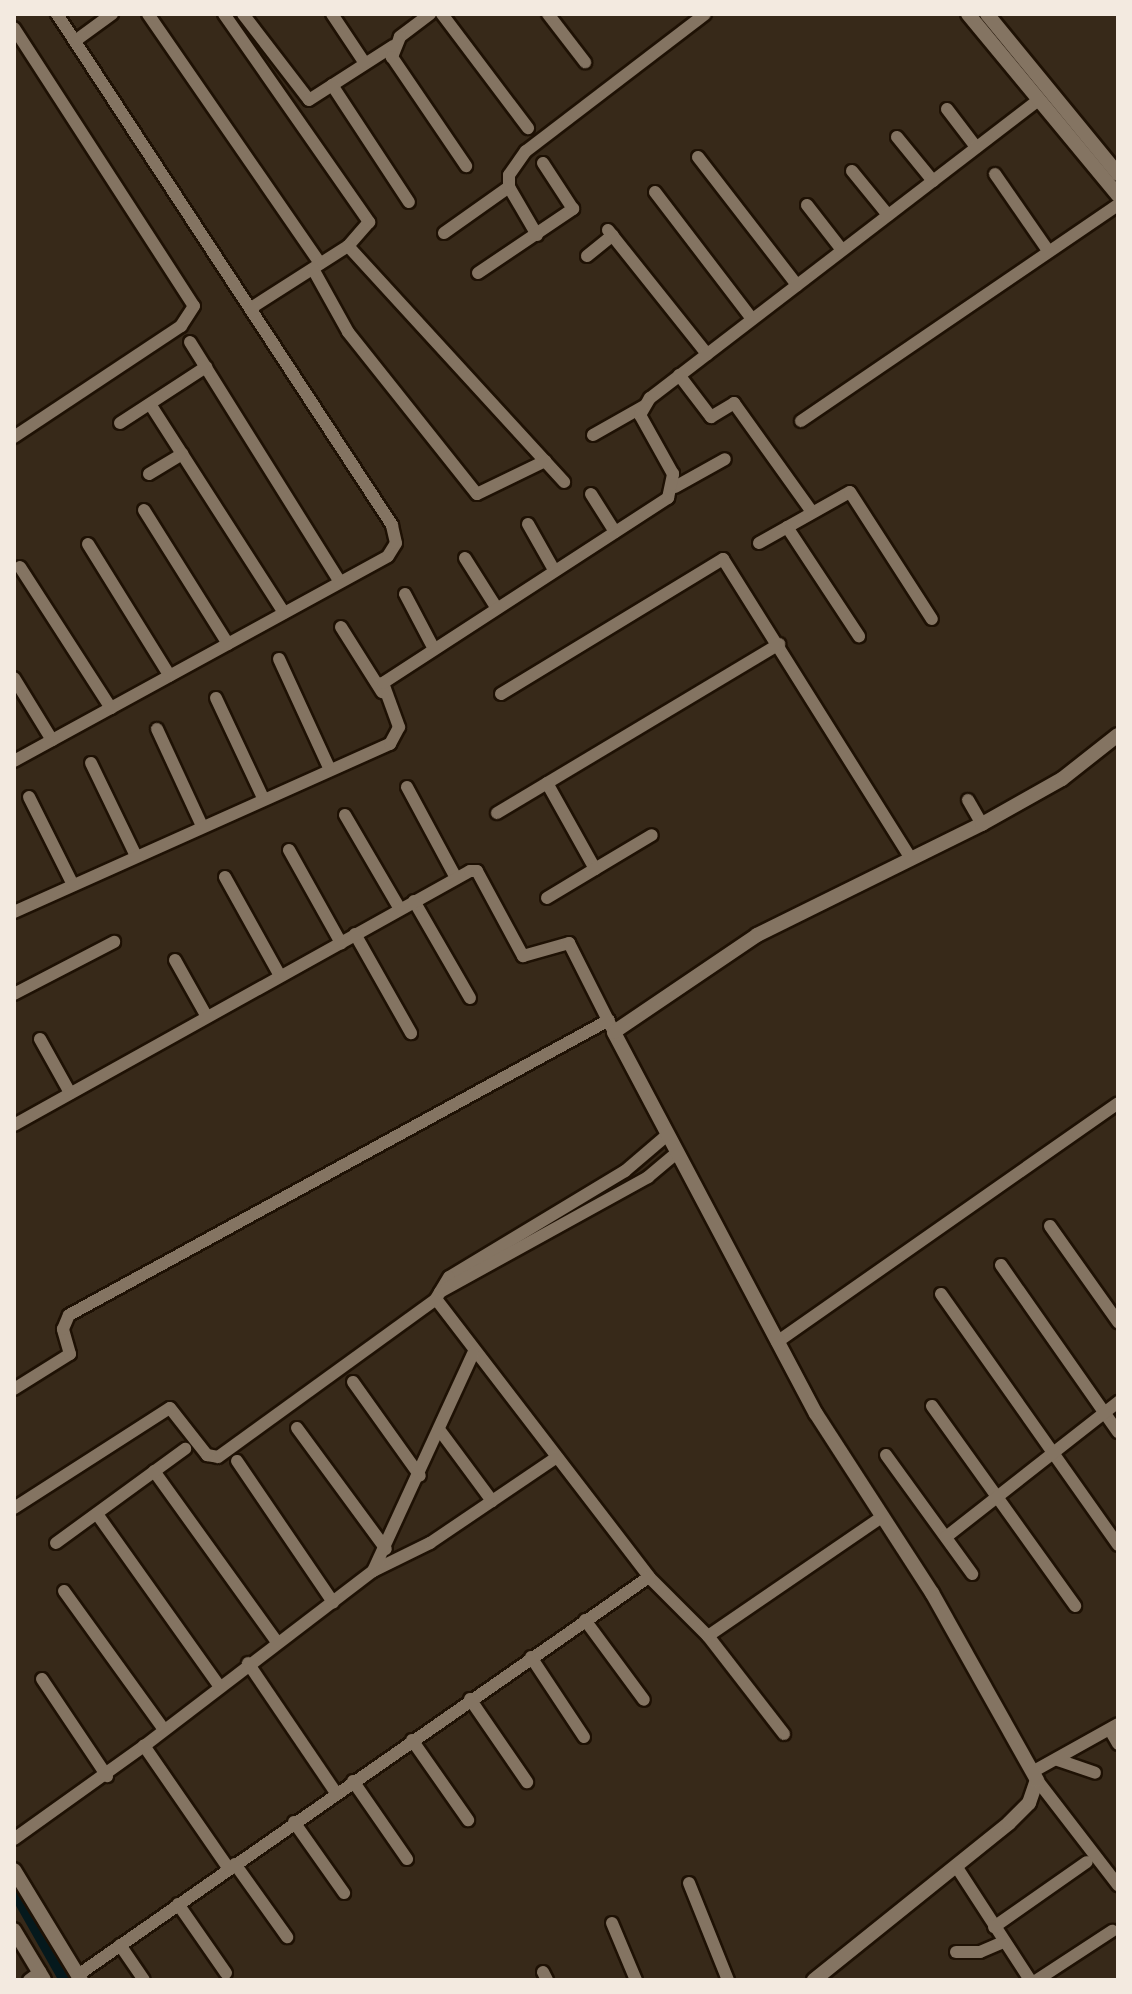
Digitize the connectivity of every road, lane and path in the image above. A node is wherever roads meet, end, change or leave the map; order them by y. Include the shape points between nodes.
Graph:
1 (57, 14) edge
2 (112, 14) edge
3 (148, 14) edge
4 (224, 14) edge
5 (243, 14) edge
6 (332, 14) edge
7 (430, 14) edge
8 (442, 14) edge
9 (548, 14) edge
10 (705, 14) edge
11 (968, 14) edge
12 (987, 14) edge
13 (410, 19) edge
14 (14, 28) edge
15 (75, 41) junction
16 (393, 46) junction
17 (364, 62) junction
18 (585, 62) dead end
19 (332, 85) junction
20 (1044, 96) junction
21 (947, 109) dead end
22 (528, 128) dead end
23 (897, 137) dead end
24 (976, 147) junction
25 (698, 157) dead end
26 (543, 163) dead end
27 (466, 166) dead end
28 (852, 171) dead end
29 (995, 174) dead end
30 (1118, 174) edge
31 (933, 181) junction
32 (509, 187) junction
33 (655, 192) dead end
34 (1118, 195) edge
35 (409, 202) dead end
36 (807, 205) dead end
37 (1118, 205) edge
38 (888, 215) junction
39 (444, 233) dead end
40 (537, 235) junction
41 (348, 246) junction
42 (1047, 249) junction
43 (842, 250) junction
44 (587, 256) dead end
45 (316, 266) junction
46 (478, 273) dead end
47 (797, 285) junction
48 (251, 308) junction
49 (752, 319) junction
50 (190, 342) dead end
51 (707, 354) junction
52 (206, 367) junction
53 (679, 375) junction
54 (150, 404) junction
55 (644, 406) junction
56 (801, 421) dead end
57 (120, 423) dead end
58 (593, 435) dead end
59 (14, 437) edge
60 (182, 454) junction
61 (725, 459) dead end
62 (545, 461) junction
63 (149, 474) dead end
64 (564, 482) dead end
65 (675, 487) junction
66 (591, 494) dead end
67 (144, 510) dead end
68 (812, 512) junction
69 (528, 524) dead end
70 (787, 527) junction
71 (615, 532) junction
72 (759, 543) dead end
73 (88, 544) dead end
74 (465, 558) dead end
75 (20, 567) dead end
76 (554, 570) junction
77 (340, 582) junction
78 (405, 594) dead end
79 (496, 607) junction
80 (284, 613) junction
81 (932, 619) dead end
82 (341, 627) dead end
83 (859, 636) dead end
84 (228, 644) junction
85 (779, 644) junction
86 (434, 649) junction
87 (279, 659) dead end
88 (170, 676) junction
89 (14, 678) edge
90 (382, 692) junction
91 (501, 694) dead end
92 (216, 698) dead end
93 (111, 708) junction
94 (157, 729) dead end
95 (1118, 735) edge
96 (52, 740) junction
97 (14, 761) edge
98 (91, 763) dead end
99 (330, 770) junction
100 (547, 783) junction
101 (407, 787) dead end
102 (29, 797) dead end
103 (263, 798) junction
104 (968, 800) dead end
105 (497, 813) dead end
106 (345, 815) dead end
107 (982, 824) junction
108 (202, 826) junction
109 (652, 835) dead end
110 (289, 850) dead end
111 (136, 856) junction
112 (911, 859) junction
113 (595, 869) junction
114 (225, 877) dead end
115 (456, 878) junction
116 (73, 885) junction
117 (547, 898) dead end
118 (414, 901) junction
119 (400, 909) junction
120 (14, 912) edge
121 (355, 934) junction
122 (114, 942) dead end
123 (341, 943) junction
124 (175, 960) dead end
125 (280, 976) junction
126 (14, 994) edge
127 (470, 998) dead end
128 (207, 1017) junction
129 (612, 1026) junction
130 (411, 1033) dead end
131 (40, 1039) dead end
132 (70, 1093) junction
133 (1118, 1103) edge
134 (14, 1125) edge
135 (666, 1136) junction
136 (675, 1154) junction
137 (1050, 1226) dead end
138 (1001, 1265) dead end
139 (941, 1294) dead end
140 (438, 1296) junction
141 (1118, 1322) edge
142 (777, 1342) junction
143 (473, 1354) junction
144 (353, 1382) dead end
145 (14, 1389) edge
146 (1118, 1402) edge
147 (932, 1406) dead end
148 (1104, 1413) junction
149 (297, 1428) dead end
150 (441, 1432) junction
151 (1118, 1432) edge
152 (185, 1449) dead end
153 (1052, 1453) junction
154 (886, 1455) dead end
155 (557, 1457) junction
156 (237, 1461) dead end
157 (154, 1471) junction
158 (420, 1476) junction
159 (995, 1496) junction
160 (492, 1501) junction
161 (14, 1508) edge
162 (97, 1514) junction
163 (882, 1517) junction
164 (946, 1537) junction
165 (56, 1543) dead end
166 (1118, 1545) edge
167 (386, 1549) junction
168 (373, 1571) junction
169 (972, 1574) dead end
170 (649, 1577) junction
171 (64, 1591) dead end
172 (333, 1602) junction
173 (1075, 1606) dead end
174 (585, 1620) junction
175 (708, 1636) junction
176 (277, 1642) junction
177 (531, 1657) junction
178 (248, 1663) junction
179 (42, 1679) dead end
180 (218, 1684) junction
181 (470, 1699) junction
182 (644, 1700) dead end
183 (162, 1727) junction
184 (1114, 1727) edge
185 (784, 1734) dead end
186 (584, 1737) dead end
187 (412, 1740) junction
188 (1118, 1744) edge
189 (144, 1746) junction
190 (1058, 1760) junction
191 (1095, 1773) dead end
192 (107, 1776) junction
193 (1035, 1776) junction
194 (353, 1781) junction
195 (527, 1782) dead end
196 (336, 1793) junction
197 (468, 1820) dead end
198 (294, 1822) junction
199 (14, 1839) edge
200 (407, 1859) dead end
201 (1087, 1862) dead end
202 (232, 1866) junction
203 (956, 1866) junction
204 (14, 1870) edge
205 (689, 1883) dead end
206 (1118, 1885) edge
207 (344, 1893) dead end
208 (178, 1904) junction
209 (612, 1923) dead end
210 (994, 1927) junction
211 (14, 1930) edge
212 (1112, 1931) dead end
213 (287, 1937) dead end
214 (1004, 1942) junction
215 (120, 1945) junction
216 (956, 1952) dead end
217 (226, 1973) dead end
218 (38, 1977) edge
219 (80, 1977) edge
220 (144, 1980) edge
221 (636, 1980) edge
222 (728, 1980) edge
223 (814, 1980) edge
224 (1030, 1980) edge
225 (1037, 1980) edge

1 - 15 street
2 - 15 street
3 - 45 street
4 - 41 street via 368,216
5 - 19 street via 302,97
6 - 17 street
7 - 13 street
8 - 22 street
9 - 18 street
10 - 32 street via 526,151 509,175
11 - 20 street
12 - 20 street
13 - 16 street
14 - 59 street via 194,306 181,326
15 - 48 street
16 - 17 street
16 - 27 street via 392,57
17 - 19 street
19 - 35 street
20 - 24 street
20 - 30 street
20 - 34 street
21 - 24 street
23 - 31 street
24 - 31 street
25 - 47 street
26 - 40 street via 573,209
28 - 38 street
29 - 42 street
31 - 38 street
32 - 39 street
32 - 40 street
33 - 49 street
36 - 43 street
37 - 42 street
38 - 43 street
40 - 46 street
41 - 45 street
41 - 62 street
42 - 56 street
43 - 47 street
44 - 51 street via 611,232
45 - 48 street
45 - 62 street via 348,332 477,494
47 - 49 street
48 - 77 street via 392,525 396,543 388,556
49 - 51 street
50 - 52 street
51 - 53 street
52 - 54 street
52 - 77 street
53 - 55 street
53 - 68 street via 711,417 734,403
54 - 57 street
54 - 60 street
55 - 58 street
55 - 65 street via 643,426
60 - 63 street
60 - 80 street
61 - 65 street
62 - 64 street
65 - 71 street
66 - 71 street
67 - 84 street
68 - 70 street
68 - 81 street via 850,492
69 - 76 street
70 - 72 street
70 - 83 street
71 - 76 street
73 - 88 street
74 - 79 street
75 - 93 street
76 - 79 street
77 - 80 street
78 - 86 street
79 - 86 street
80 - 84 street
82 - 90 street
84 - 88 street
85 - 91 street via 723,559
85 - 100 street
85 - 112 street
86 - 90 street via 383,683
87 - 99 street
88 - 93 street
89 - 96 street
90 - 99 street via 398,735
92 - 103 street
93 - 96 street
94 - 108 street
95 - 107 street via 1062,779
96 - 97 street
98 - 111 street
99 - 103 street
100 - 105 street
100 - 113 street
101 - 115 street
102 - 116 street
103 - 108 street
104 - 107 street
106 - 119 street
107 - 112 street
108 - 111 street
109 - 113 street
110 - 123 street
111 - 116 street
112 - 129 street via 757,935
113 - 117 street
114 - 125 street
115 - 118 street
115 - 129 street via 477,871 523,956 569,943
116 - 120 street
118 - 119 street
118 - 127 street
119 - 121 street
121 - 123 street
121 - 130 street
122 - 126 street
123 - 125 street
124 - 128 street
125 - 128 street
128 - 132 street
129 - 135 street
129 - 145 street via 69,1315 63,1329 70,1354
131 - 132 street
132 - 134 street
133 - 142 street
135 - 136 street
135 - 140 street via 625,1171 449,1277
136 - 140 street via 648,1177
136 - 142 street
137 - 141 street
138 - 148 street
139 - 153 street
140 - 143 street
140 - 161 street via 218,1457 207,1455 170,1408
142 - 163 street
143 - 150 street
143 - 155 street
144 - 158 street
146 - 148 street
147 - 159 street
148 - 151 street
148 - 153 street
149 - 167 street
150 - 158 street
150 - 160 street
152 - 157 street
153 - 159 street
153 - 166 street
154 - 164 street
155 - 160 street
155 - 170 street
156 - 172 street
157 - 162 street
157 - 176 street
158 - 167 street
159 - 164 street
159 - 173 street
160 - 168 street
162 - 165 street
162 - 180 street
163 - 175 street
163 - 193 street
164 - 169 street
167 - 168 street
168 - 172 street
170 - 174 street
170 - 175 street
171 - 183 street
172 - 176 street
174 - 177 street
174 - 182 street
175 - 185 street
176 - 178 street
177 - 181 street
177 - 186 street
178 - 180 street
178 - 196 street
179 - 192 street
180 - 183 street
181 - 187 street
181 - 195 street
183 - 189 street
184 - 188 street
184 - 190 street
187 - 194 street
187 - 197 street
189 - 192 street
189 - 202 street
190 - 191 street
190 - 193 street
192 - 199 street
193 - 203 street via 1029,1803
193 - 206 street
194 - 196 street
194 - 200 street
196 - 198 street
198 - 202 street
198 - 207 street
201 - 210 street
202 - 208 street
202 - 213 street
203 - 210 street
203 - 223 street
204 - 219 street
205 - 222 street
208 - 215 street
208 - 217 street
209 - 221 street
210 - 214 street
211 - 218 street
212 - 225 street
214 - 216 street
214 - 224 street
215 - 219 street
215 - 220 street

